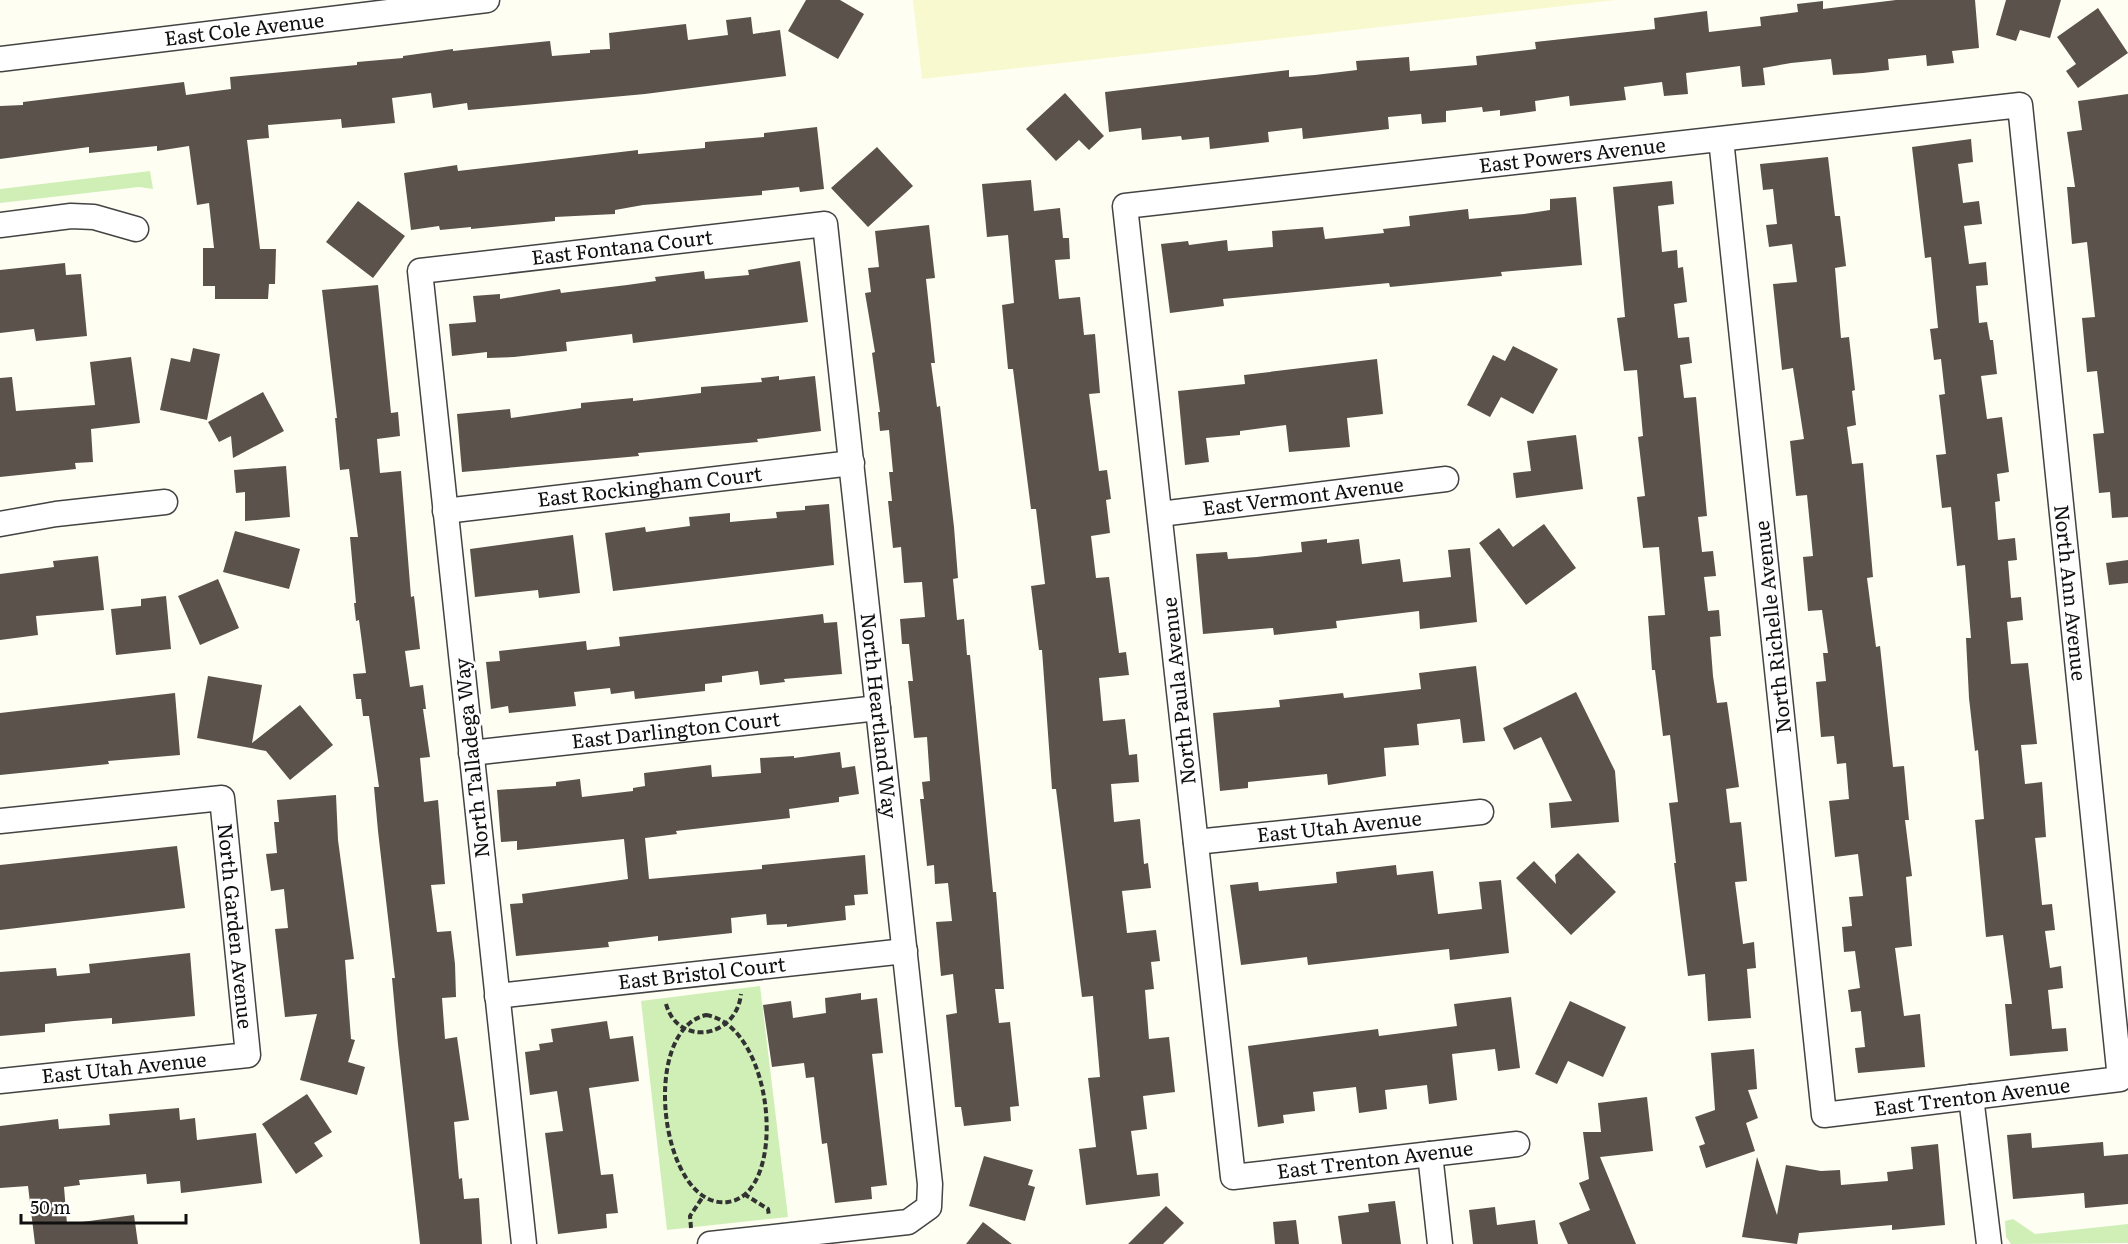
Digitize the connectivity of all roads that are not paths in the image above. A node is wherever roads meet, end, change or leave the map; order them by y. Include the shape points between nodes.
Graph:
1 (487, 0) edge
2 (0, 59) edge
3 (2020, 105) joint
4 (1721, 139) junction
5 (1125, 206) joint
6 (825, 224) joint
7 (0, 225) edge
8 (136, 229) dead end
9 (420, 272) joint
10 (852, 463) junction
11 (1446, 479) dead end
12 (165, 502) dead end
13 (445, 511) junction
14 (1160, 514) junction
15 (0, 524) edge
16 (878, 708) junction
17 (471, 753) junction
18 (1481, 812) dead end
19 (0, 821) edge
20 (1196, 842) junction
21 (905, 951) junction
22 (497, 996) junction
23 (248, 1055) joint
24 (2120, 1079) joint
25 (0, 1081) edge
26 (1971, 1097) junction
27 (1824, 1115) joint
28 (1517, 1144) dead end
29 (1430, 1154) junction
30 (1233, 1177) joint
31 (721, 1243) edge
32 (524, 1244) edge
33 (1440, 1244) edge
34 (1989, 1244) edge

1 - 2 street, East Cole Avenue
3 - 4 street, East Powers Avenue
3 - 24 street, North Ann Avenue
4 - 5 street, East Powers Avenue
4 - 27 street, North Richelle Avenue
5 - 14 street, North Paula Avenue
6 - 9 street, East Fontana Court
6 - 10 street, North Heartland Way
7 - 8 street via 71,216 94,217
9 - 13 street, North Talladega Way
10 - 13 street, East Rockingham Court
10 - 16 street, North Heartland Way
11 - 14 street, East Vermont Avenue
12 - 15 street
13 - 17 street, North Talladega Way
14 - 20 street, North Paula Avenue
16 - 17 street, East Darlington Court
16 - 21 street, North Heartland Way
17 - 22 street, North Talladega Way
18 - 20 street, East Utah Avenue
19 - 23 street, North Garden Avenue via 222,798
20 - 30 street, North Paula Avenue
21 - 22 street, East Bristol Court
21 - 31 street, North Heartland Way via 930,1184 928,1207 908,1222
22 - 32 street, North Talladega Way
23 - 25 street, East Utah Avenue
24 - 26 street, East Trenton Avenue
26 - 27 street, East Trenton Avenue
26 - 34 street
28 - 29 street, East Trenton Avenue
29 - 30 street, East Trenton Avenue
29 - 33 street

